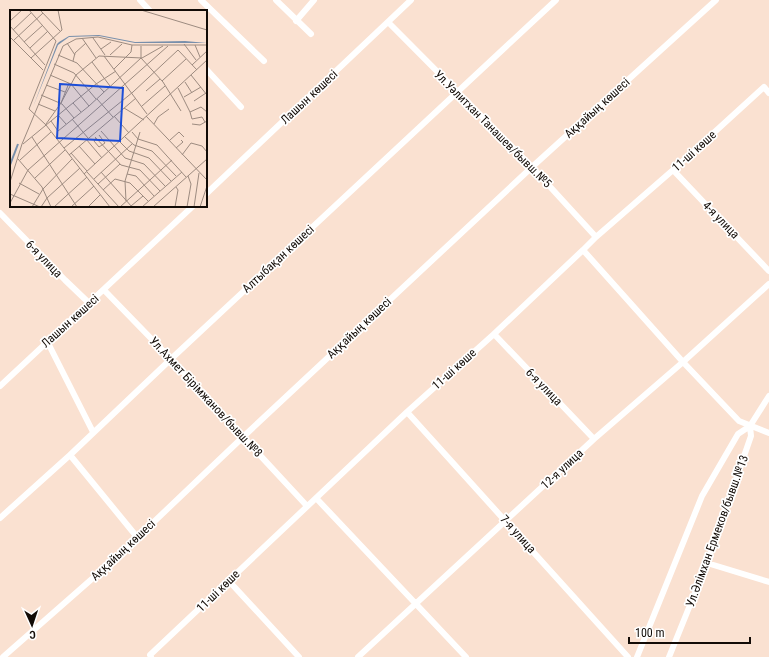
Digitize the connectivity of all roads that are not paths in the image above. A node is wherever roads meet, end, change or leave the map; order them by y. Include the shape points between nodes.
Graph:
1 (140, 0) edge
2 (201, 0) edge
3 (276, 0) edge
4 (314, 0) edge
5 (411, 0) edge
6 (556, 0) edge
7 (716, 0) edge
8 (149, 10) edge
9 (296, 21) junction
10 (388, 22) junction
11 (311, 34) dead end
12 (264, 61) dead end
13 (207, 70) edge
14 (457, 92) junction
15 (769, 93) edge
16 (241, 107) dead end
17 (532, 167) junction
18 (673, 170) junction
19 (207, 193) edge
20 (192, 207) edge
21 (0, 213) edge
22 (596, 237) junction
23 (583, 250) junction
24 (769, 271) edge
25 (769, 284) edge
26 (104, 290) junction
27 (90, 303) junction
28 (494, 334) junction
29 (47, 342) junction
30 (171, 358) junction
31 (683, 362) junction
32 (0, 386) edge
33 (769, 396) edge
34 (407, 412) junction
35 (750, 426) junction
36 (93, 432) junction
37 (769, 433) edge
38 (243, 437) junction
39 (594, 439) junction
40 (70, 455) junction
41 (316, 498) junction
42 (307, 506) junction
43 (0, 518) edge
44 (506, 521) junction
45 (136, 537) junction
46 (707, 563) junction
47 (228, 580) junction
48 (769, 582) edge
49 (415, 604) junction
50 (3, 657) edge
51 (151, 657) edge
52 (299, 657) edge
53 (358, 657) edge
54 (466, 657) edge
55 (628, 657) edge
56 (637, 657) edge
57 (669, 657) edge

1 - 8 street
2 - 12 street
3 - 9 street
4 - 9 street
5 - 10 street, Лашын көшесі
6 - 14 street, Алтыбақан көшесі
7 - 17 street, Аққайың көшесі
9 - 11 street
10 - 14 street, Ул.Уәлитхан Танашев/бывш.№5
10 - 19 street, Лашын көшесі
13 - 16 street
14 - 17 street, Ул.Уәлитхан Танашев/бывш.№5
14 - 30 street, Алтыбақан көшесі
15 - 18 street, 11-ші көше via 764,88
17 - 22 street, Ул.Уәлитхан Танашев/бывш.№5
17 - 38 street, Аққайың көшесі
18 - 22 street, 11-ші көше
18 - 24 street, 4-я улица
20 - 26 street, Лашын көшесі
21 - 27 street, 6-я улица
22 - 23 street, 11-ші көше
23 - 28 street, 11-ші көше
23 - 31 street
25 - 31 street, 12-я улица
26 - 27 street, Лашын көшесі
26 - 30 street, Ул.Ахмет Бірімжанов/бывш.№8
27 - 29 street, Лашын көшесі
28 - 34 street, 11-ші көше
28 - 39 street, 6-я улица
29 - 32 street, Лашын көшесі
29 - 36 street
30 - 36 street, Алтыбақан көшесі
30 - 38 street, Ул.Ахмет Бірімжанов/бывш.№8
31 - 35 street via 739,422
31 - 39 street, 12-я улица
33 - 35 street, Ул.Әлімхан Ермеков/бывш.№13
34 - 41 street, 11-ші көше
34 - 44 street, 7-я улица
35 - 37 street
35 - 46 street, Ул.Әлімхан Ермеков/бывш.№13 via 751,436
35 - 56 street, Ул.Әлімхан Ермеков/бывш.№13 via 738,434 702,496
36 - 40 street, Алтыбақан көшесі
38 - 42 street, Ул.Ахмет Бірімжанов/бывш.№8
38 - 45 street, Аққайың көшесі
39 - 44 street, 12-я улица
40 - 43 street, Алтыбақан көшесі
40 - 45 street
41 - 42 street, 11-ші көше
41 - 49 street
42 - 47 street, 11-ші көше
44 - 49 street, 12-я улица
44 - 55 street, 7-я улица
45 - 50 street, Аққайың көшесі via 118,556
46 - 48 street
46 - 57 street, Ул.Әлімхан Ермеков/бывш.№13
47 - 51 street, 11-ші көше via 150,655
47 - 52 street
49 - 53 street, 12-я улица
49 - 54 street

